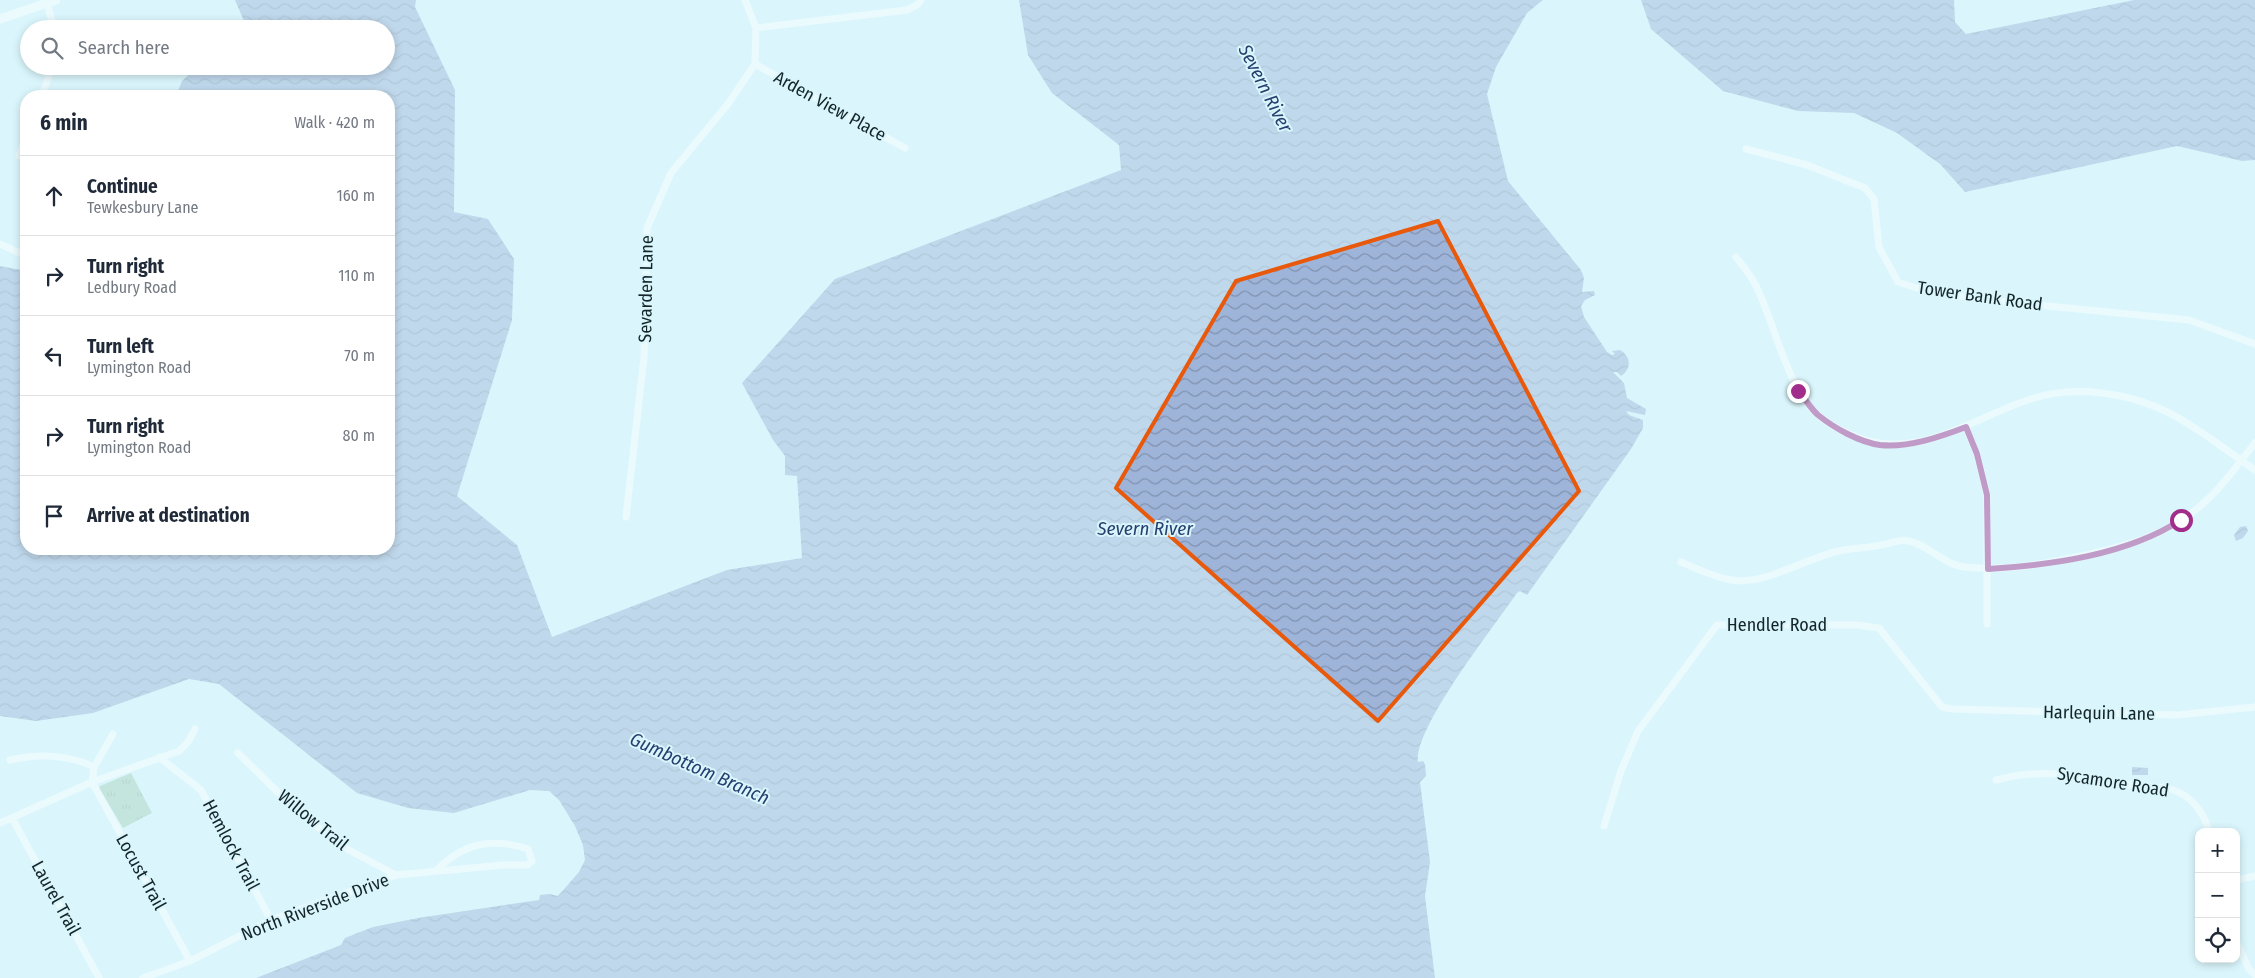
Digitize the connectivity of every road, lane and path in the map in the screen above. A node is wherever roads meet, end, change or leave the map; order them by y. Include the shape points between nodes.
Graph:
1 (746, 0) edge
2 (921, 0) edge
3 (52, 2) edge
4 (0, 20) edge
5 (53, 20) edge
6 (756, 28) junction
7 (755, 64) junction
8 (49, 75) edge
9 (44, 90) edge
10 (905, 148) dead end
11 (1746, 149) dead end
12 (20, 153) edge
13 (19, 156) dead end
14 (0, 244) edge
15 (20, 253) edge
16 (1736, 257) dead end
17 (2255, 344) edge
18 (1966, 427) junction
19 (2255, 443) edge
20 (2241, 460) junction
21 (2255, 470) edge
22 (626, 517) dead end
23 (1681, 562) dead end
24 (1988, 569) junction
25 (1987, 624) dead end
26 (1942, 707) joint
27 (2255, 707) edge
28 (195, 729) dead end
29 (113, 734) dead end
30 (238, 753) dead end
31 (159, 757) junction
32 (10, 760) dead end
33 (94, 767) junction
34 (1996, 780) dead end
35 (92, 782) junction
36 (12, 818) junction
37 (0, 823) edge
38 (1604, 826) dead end
39 (2208, 828) edge
40 (436, 871) junction
41 (396, 875) junction
42 (2255, 876) edge
43 (2240, 879) edge
44 (271, 920) junction
45 (2240, 949) edge
46 (190, 961) junction
47 (2255, 976) edge
48 (99, 978) edge
49 (143, 978) edge

1 - 6 street
2 - 6 street via 906,10
3 - 4 street
3 - 5 street
6 - 7 street
7 - 10 street, Arden View Place
7 - 22 street, Sevarden Lane via 728,104 671,174 647,228 644,357
8 - 9 street
11 - 17 street, Tower Bank Road via 1807,165 1865,188 1874,199 1879,247 1898,282 1929,292 2189,320
12 - 13 street
14 - 15 street
16 - 18 street via 1754,282 1798,391 1816,414 1836,428 1880,445 1940,437
18 - 20 street via 2003,409 2042,396 2100,393 2142,401 2180,417
18 - 24 street via 1977,454 1987,495
19 - 20 street
20 - 21 street
20 - 24 street via 2209,499 2154,536 2124,547 2065,560
23 - 24 street via 1732,580 1751,581 1838,551 1901,540 1919,544 1960,566
24 - 25 street
26 - 27 street, Harlequin Lane via 2174,715
26 - 38 street, Hendler Road via 1879,628 1857,625 1716,625 1638,731 1621,771
28 - 31 street via 178,751
29 - 33 street
30 - 41 street, Willow Trail via 299,813 345,848
31 - 35 street
31 - 44 street, Hemlock Trail via 201,790
32 - 33 street via 28,756 78,759
33 - 35 street
34 - 39 street, Sycamore Road via 2048,772 2173,790 2200,810
35 - 36 street
35 - 46 street, Locust Trail
36 - 37 street
36 - 48 street, Laurel Trail
40 - 40 street, North Riverside Drive via 450,857 488,842 508,843 528,850 532,861
40 - 41 street, North Riverside Drive
41 - 44 street, North Riverside Drive
42 - 43 street
44 - 46 street, North Riverside Drive
45 - 47 street
46 - 49 street, North Riverside Drive

